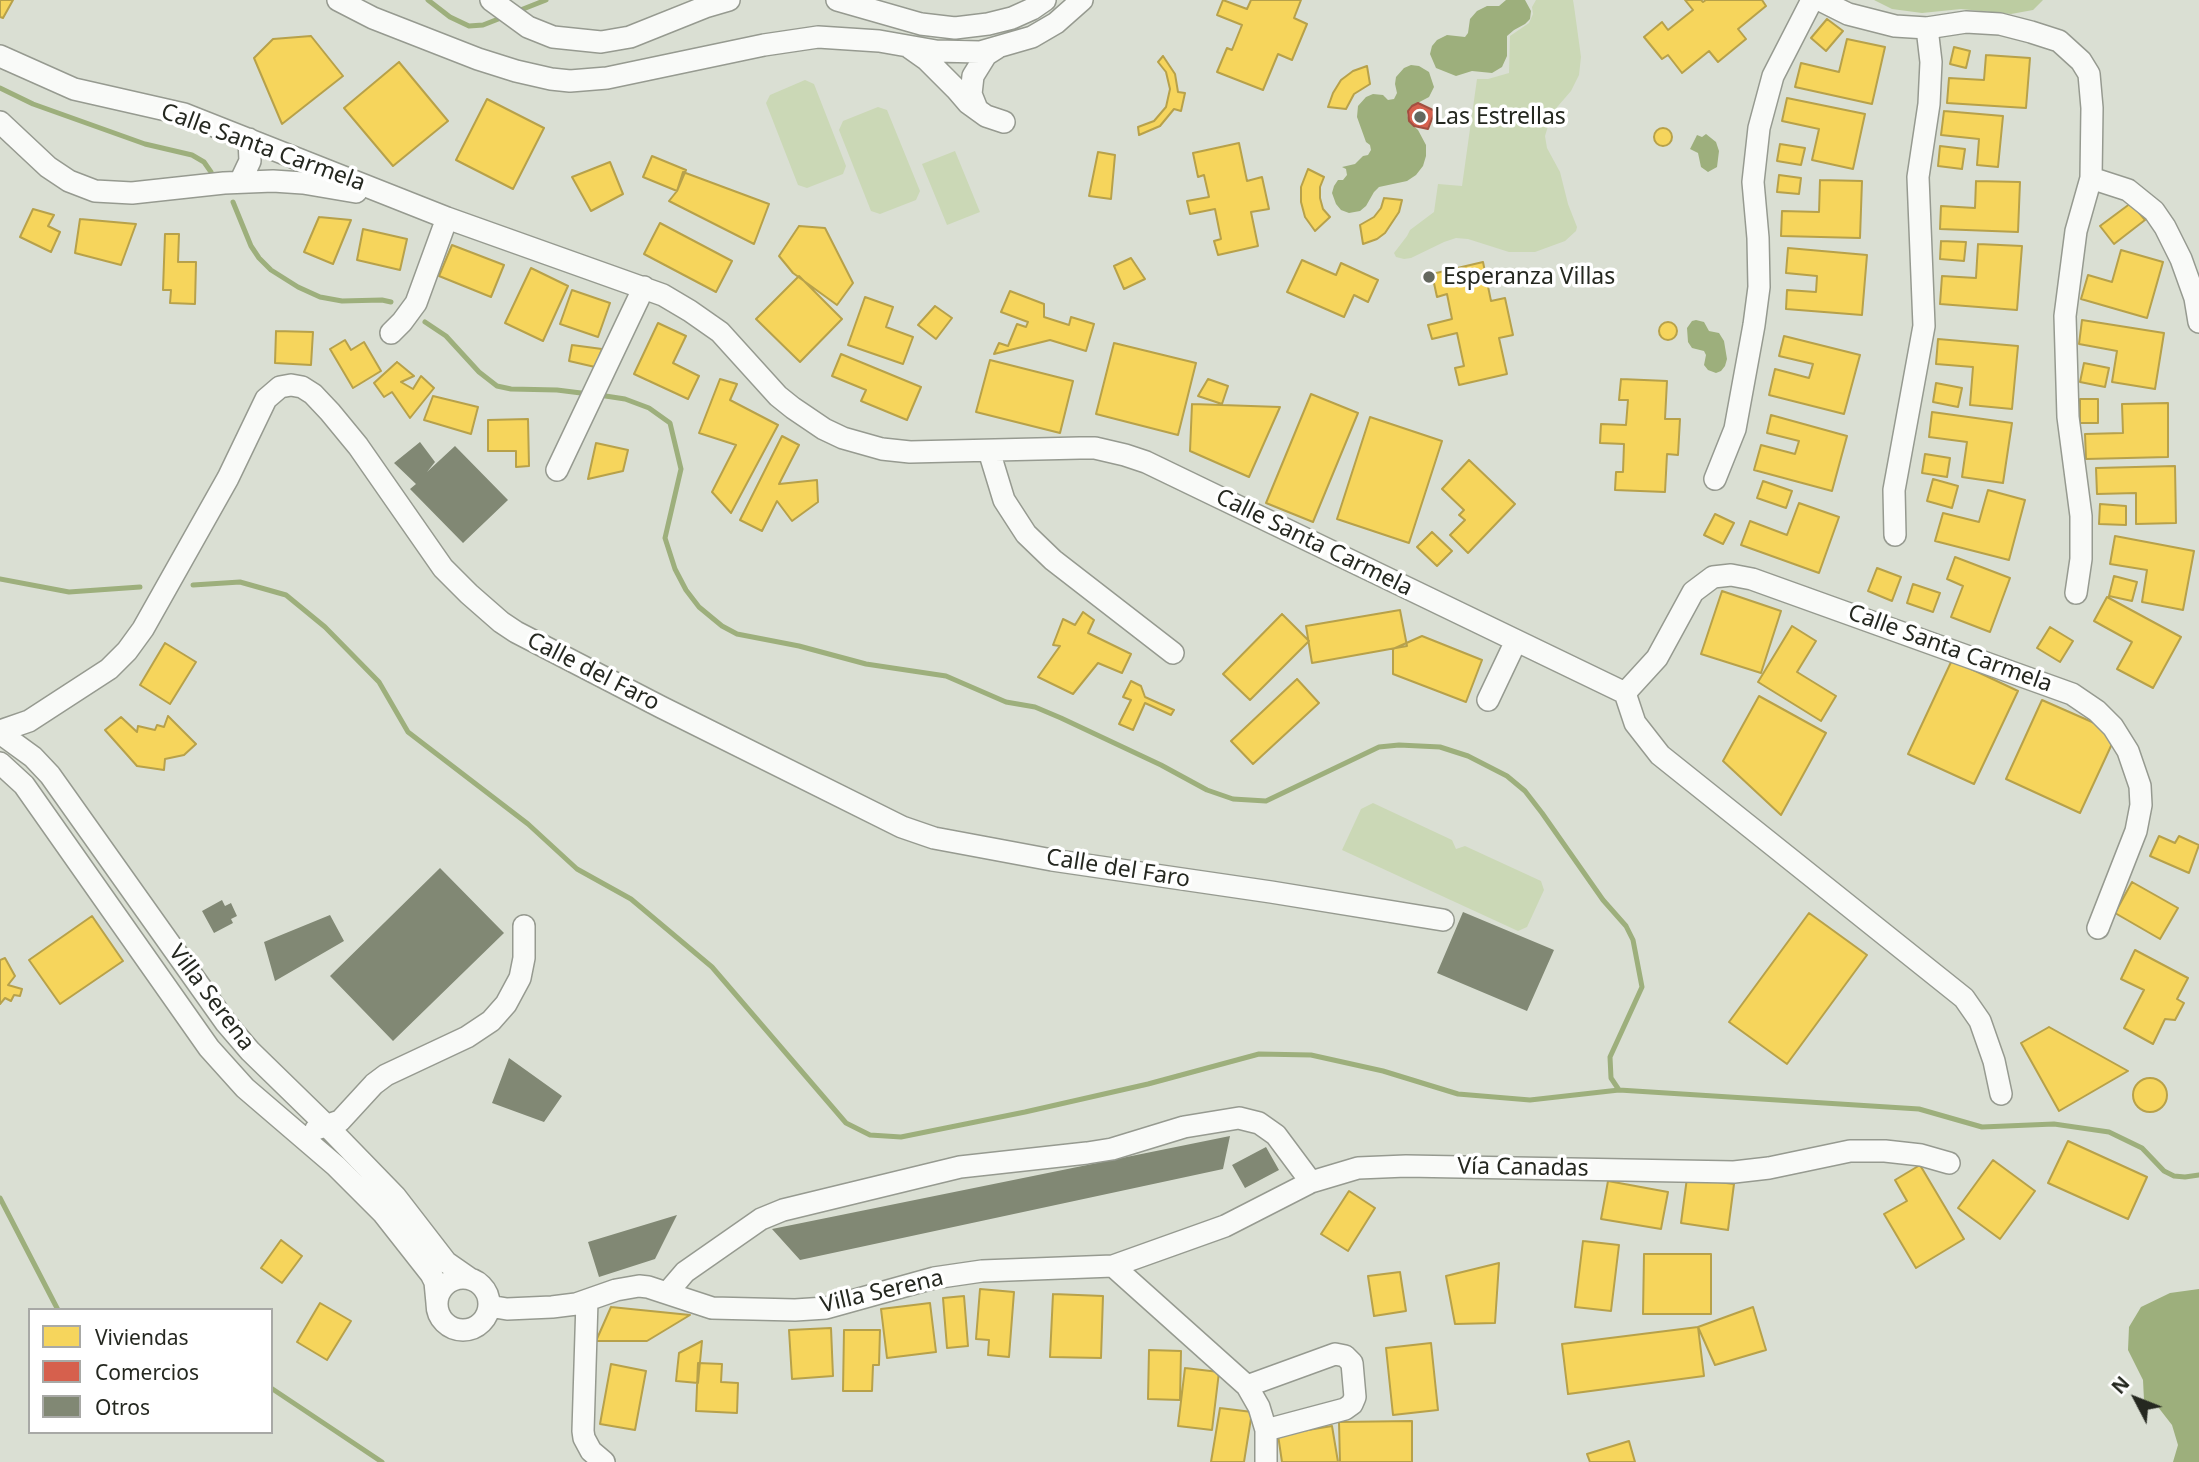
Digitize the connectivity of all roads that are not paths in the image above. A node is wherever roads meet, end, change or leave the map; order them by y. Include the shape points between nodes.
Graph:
1 (338, 0) edge
2 (491, 0) edge
3 (729, 0) edge
4 (837, 0) edge
5 (1045, 0) edge
6 (1082, 0) edge
7 (1812, 0) edge
8 (1820, 0) edge
9 (1927, 28) junction
10 (904, 46) junction
11 (999, 47) junction
12 (0, 57) edge
13 (977, 67) junction
14 (939, 73) junction
15 (981, 113) junction
16 (0, 122) edge
17 (1004, 122) dead end
18 (249, 139) junction
19 (2091, 178) junction
20 (240, 182) junction
21 (447, 218) junction
22 (644, 287) junction
23 (2199, 322) edge
24 (391, 333) dead end
25 (989, 451) junction
26 (557, 470) dead end
27 (1715, 479) dead end
28 (1895, 535) dead end
29 (2076, 593) dead end
30 (1516, 640) junction
31 (1173, 653) dead end
32 (1625, 693) junction
33 (1488, 700) dead end
34 (0, 732) edge
35 (0, 762) edge
36 (1443, 920) dead end
37 (524, 926) dead end
38 (2098, 929) dead end
39 (2001, 1094) dead end
40 (327, 1126) junction
41 (293, 1128) junction
42 (1949, 1163) dead end
43 (1311, 1182) junction
44 (1113, 1266) junction
45 (469, 1278) junction
46 (667, 1293) junction
47 (587, 1301) junction
48 (437, 1303) junction
49 (489, 1306) junction
50 (1248, 1386) junction
51 (1266, 1430) junction
52 (604, 1462) edge
53 (1266, 1462) edge

1 - 10 street via 478,59 570,81 607,78 796,39 845,37
2 - 3 street via 528,27 553,37 601,42 630,37
4 - 5 street via 921,24 955,28 1012,18
6 - 11 street via 1045,30
7 - 27 street via 1773,76 1759,128 1753,182 1759,286 1755,318 1735,429
8 - 9 street via 1872,21
9 - 19 street via 1966,22 2000,24 2059,41 2072,50 2089,74
9 - 28 street via 1929,104 1917,177 1924,326 1894,490
10 - 11 street via 957,53
10 - 14 street
11 - 13 street
12 - 18 street, Calle Santa Carmela via 74,89 184,114
13 - 14 street via 959,78
13 - 15 street via 970,86
14 - 15 street
15 - 17 street
16 - 20 street, Calle Santa Carmela via 48,167 95,191 132,193
18 - 20 street via 250,161
18 - 21 street, Calle Santa Carmela
19 - 23 street via 2128,190 2154,211 2182,259
19 - 29 street via 2076,231 2065,316 2068,417 2081,516
20 - 21 street, Calle Santa Carmela via 284,181 354,191
21 - 22 street, Calle Santa Carmela
21 - 24 street via 416,303
22 - 25 street, Calle Santa Carmela via 720,332 778,396 824,429 883,449
22 - 26 street
25 - 30 street, Calle Santa Carmela via 1095,448 1146,462
25 - 31 street via 1010,513 1033,543
30 - 32 street, Calle Santa Carmela
30 - 33 street
32 - 38 street, Calle Santa Carmela via 1657,658 1693,593 1713,578 1731,575 2072,694 2113,727 2128,751 2140,786 2136,831
32 - 39 street via 1635,723 1660,755 1964,998 1980,1021
34 - 36 street, Calle del Faro via 29,721 108,669 127,651 144,629 221,491 266,399 280,387 291,385 313,394 330,412 443,568 501,622 902,827 934,838 1052,860
34 - 40 street, Villa Serena via 50,775 226,1023
35 - 41 street, Villa Serena via 24,785 209,1048 245,1088
37 - 40 street via 520,978 499,1013 475,1033 386,1075 347,1115
40 - 41 street via 305,1131
40 - 45 street, Villa Serena via 395,1196 446,1262
41 - 48 street, Villa Serena via 361,1189 395,1228 431,1274
42 - 43 street, Vía Canadas via 1921,1155 1850,1151 1734,1172 1381,1167 1357,1168
43 - 44 street, Vía Canadas via 1225,1226
43 - 46 street via 1276,1135 1259,1123 1239,1118 1184,1127 1112,1149 960,1167 783,1210 752,1225 685,1272
44 - 46 street, Villa Serena via 982,1270 934,1278 826,1308 795,1310 712,1308
44 - 50 street
45 - 48 street via 447,1283
45 - 49 street, Villa Serena via 484,1289
46 - 47 street, Villa Serena via 639,1286
47 - 49 street, Villa Serena via 540,1308
47 - 52 street via 583,1431 591,1451
48 - 49 street, Villa Serena via 443,1321 459,1329 481,1322
50 - 51 street
50 - 51 street via 1335,1354 1352,1363 1352,1404
51 - 53 street

